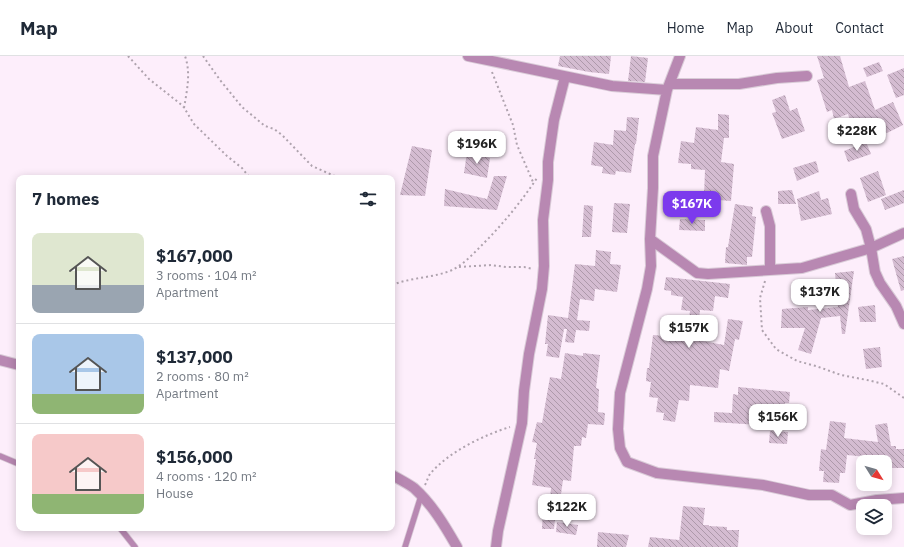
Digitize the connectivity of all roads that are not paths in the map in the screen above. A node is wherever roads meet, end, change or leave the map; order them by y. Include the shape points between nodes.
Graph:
1 (468, 56) edge
2 (680, 56) edge
3 (808, 76) dead end
4 (565, 77) junction
5 (668, 87) junction
6 (851, 194) dead end
7 (766, 211) dead end
8 (904, 233) edge
9 (650, 239) junction
10 (871, 248) junction
11 (770, 269) junction
12 (904, 324) edge
13 (0, 360) edge
14 (16, 364) edge
15 (0, 456) edge
16 (16, 463) edge
17 (395, 477) edge
18 (421, 496) junction
19 (904, 498) edge
20 (122, 531) edge
21 (135, 547) edge
22 (405, 547) edge
23 (457, 547) edge
24 (496, 547) edge

1 - 4 street
2 - 5 street
3 - 5 street via 739,84
4 - 5 street via 612,86
4 - 24 street via 554,120 548,162 543,220 542,289 529,354 522,423
5 - 9 street via 653,156
6 - 10 street via 854,209 866,229
7 - 11 street via 770,226
8 - 10 street
9 - 11 street via 696,273 755,272
9 - 19 street via 651,266 647,289 620,393 618,429 620,448 627,462 657,473 763,485 809,495 832,495 850,505
10 - 11 street via 802,268
10 - 12 street via 875,272
13 - 14 street
15 - 16 lane
17 - 18 street
18 - 22 lane
18 - 23 street via 440,519
20 - 21 lane

